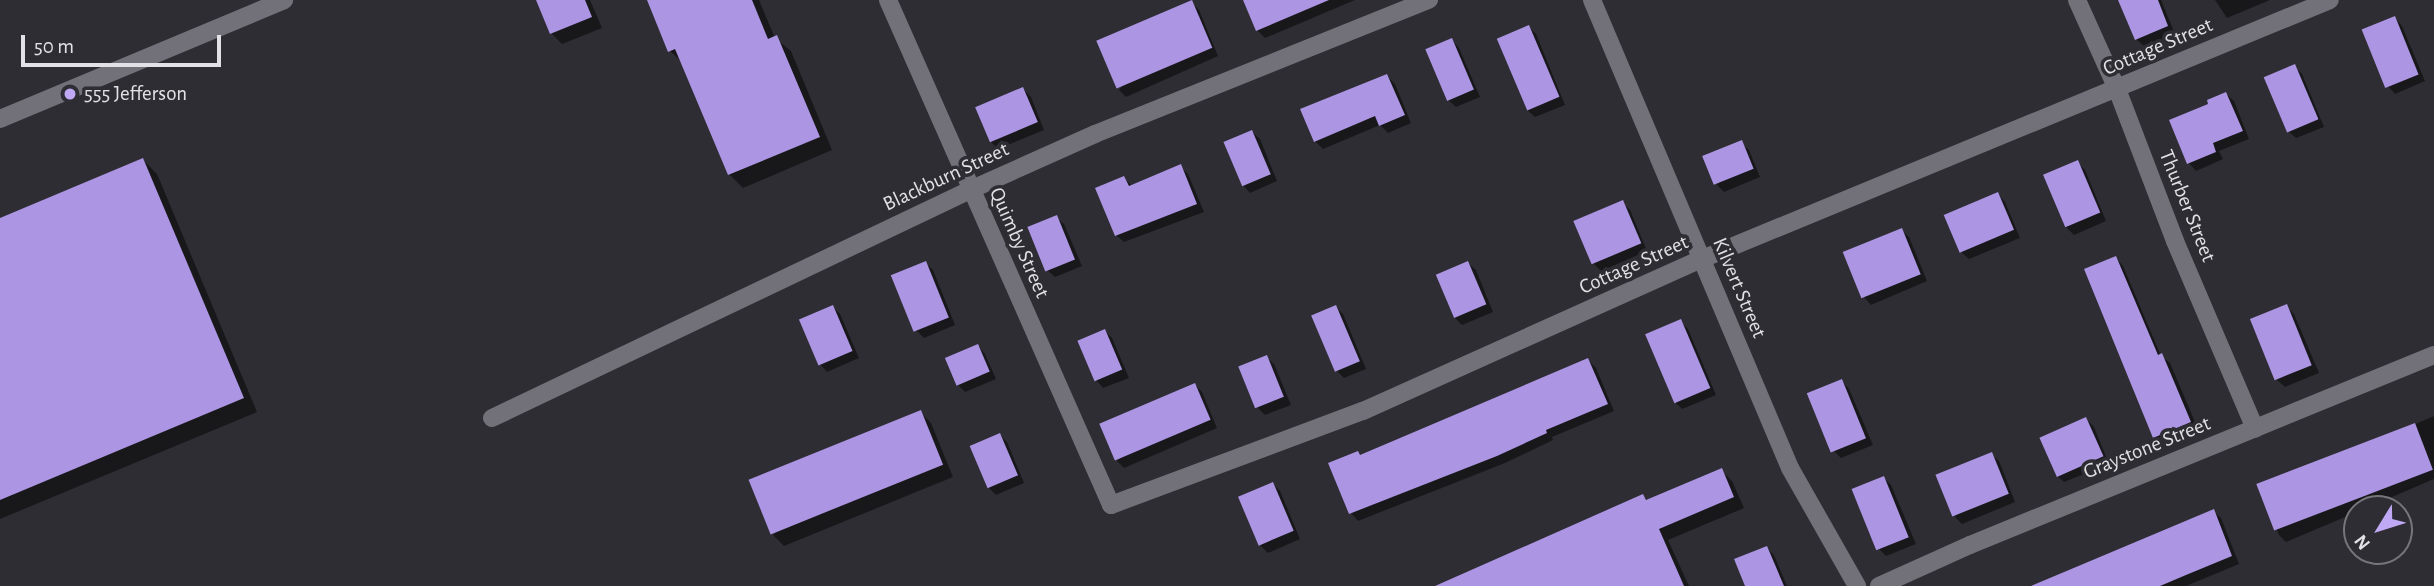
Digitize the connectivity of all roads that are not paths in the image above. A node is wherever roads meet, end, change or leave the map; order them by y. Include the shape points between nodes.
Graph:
1 (284, 0) edge
2 (888, 0) edge
3 (1429, 0) edge
4 (1592, 0) edge
5 (2077, 0) edge
6 (2330, 0) edge
7 (2117, 89) junction
8 (0, 119) edge
9 (970, 190) junction
10 (1702, 259) junction
11 (2434, 355) edge
12 (492, 418) dead end
13 (2255, 429) junction
14 (1111, 505) joint
15 (1857, 586) edge
16 (1879, 586) edge

1 - 8 street
2 - 9 street, Quimby Street
3 - 9 street, Blackburn Street via 1096,134
4 - 10 street, Kilvert Street
5 - 7 street, Thurber Street
6 - 7 street, Cottage Street
7 - 10 street, Cottage Street
7 - 13 street, Thurber Street
9 - 12 street, Blackburn Street
9 - 14 street, Quimby Street
10 - 14 street, Cottage Street via 1363,411
10 - 15 street, Kilvert Street via 1790,468
11 - 13 street, Graystone Street
13 - 16 street, Graystone Street

